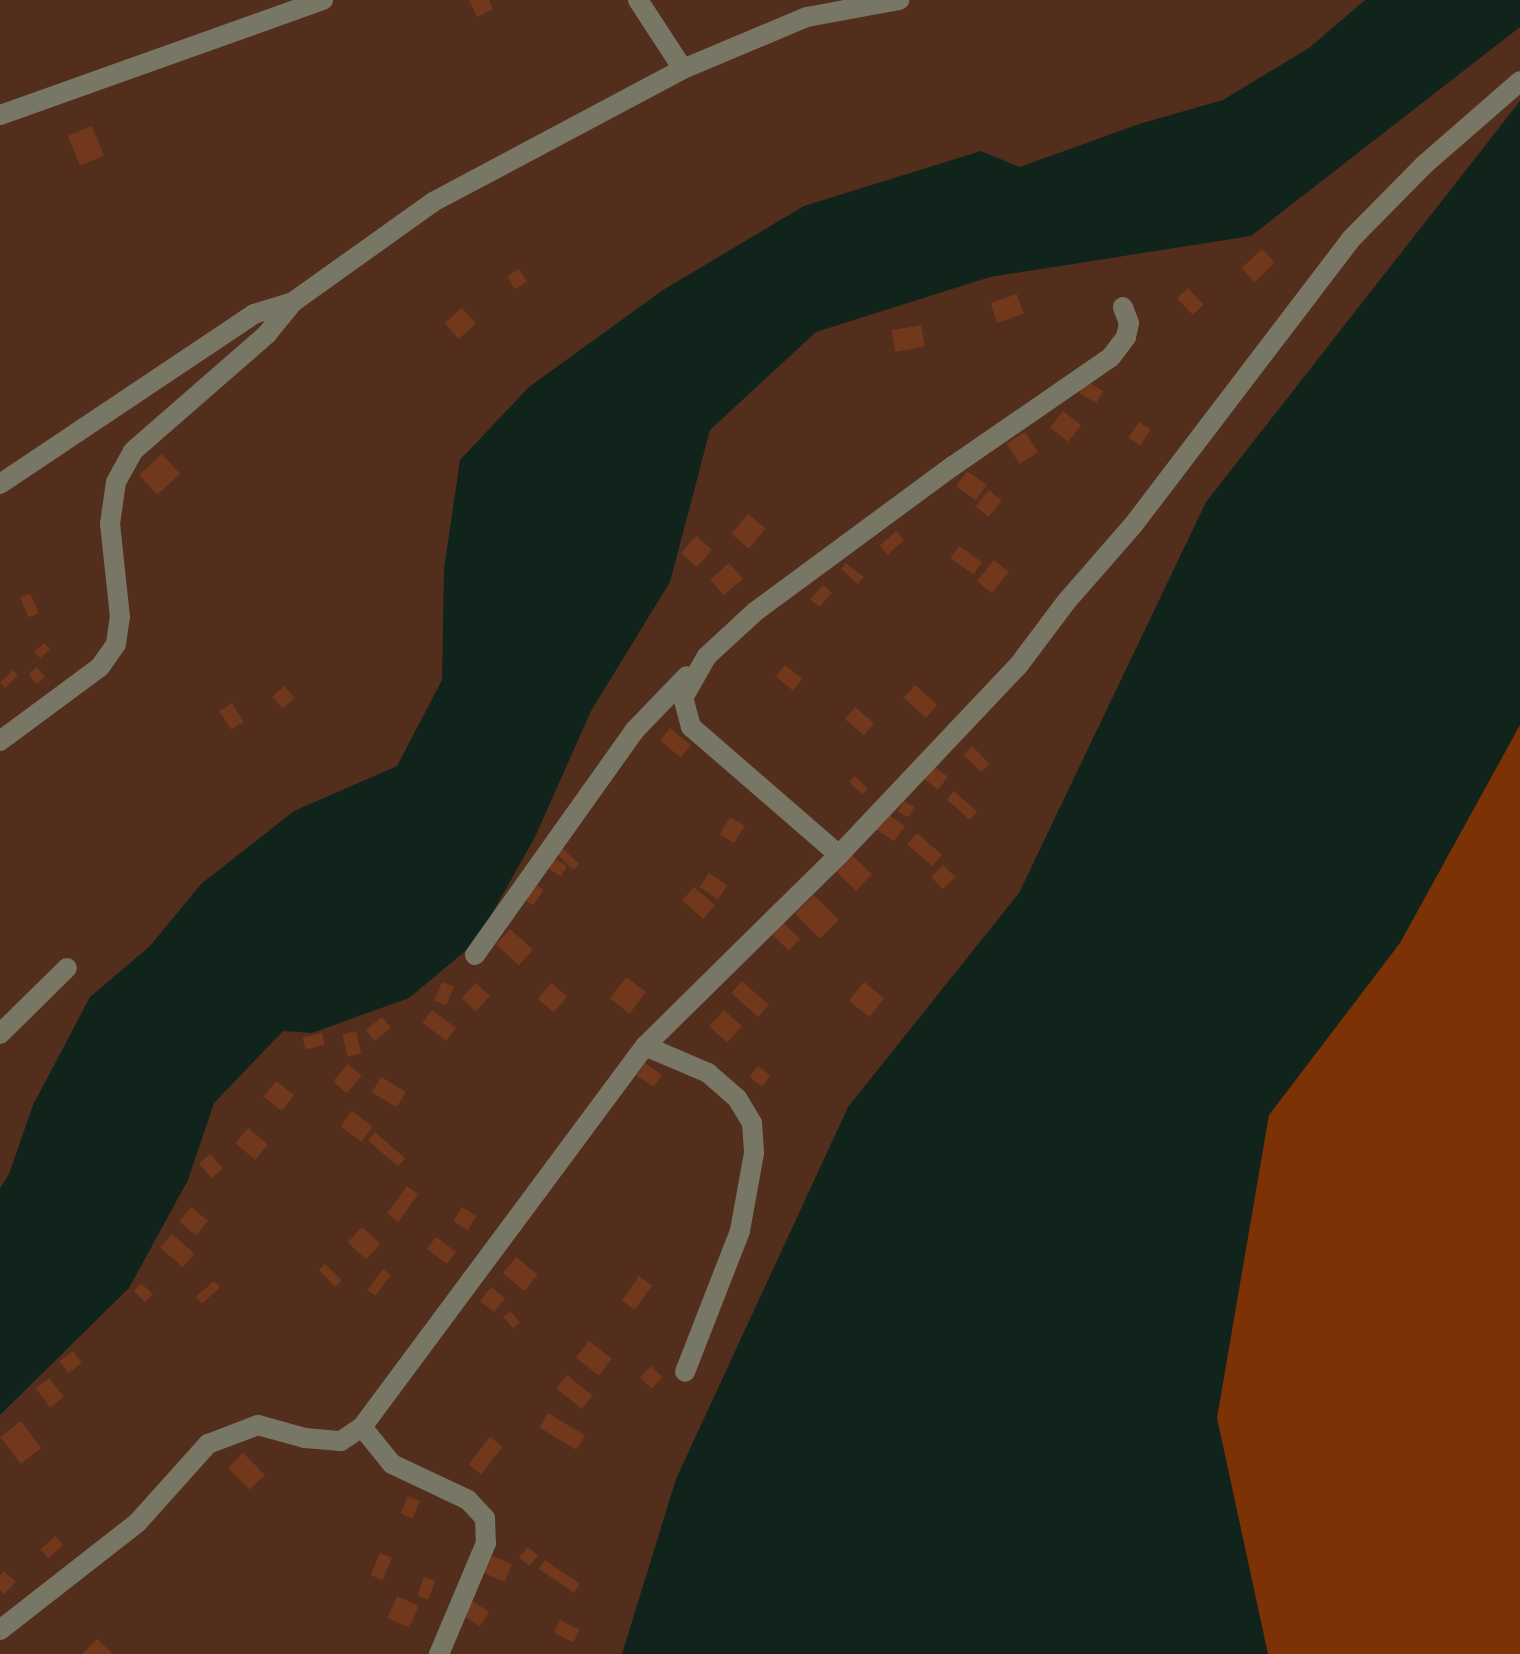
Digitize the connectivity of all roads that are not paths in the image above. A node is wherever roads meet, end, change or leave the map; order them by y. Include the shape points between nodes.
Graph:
1 (323, 0) edge
2 (638, 0) edge
3 (899, 0) edge
4 (683, 69) junction
5 (1520, 81) edge
6 (0, 115) edge
7 (293, 302) junction
8 (1123, 307) dead end
9 (0, 484) edge
10 (707, 656) junction
11 (0, 741) edge
12 (839, 855) junction
13 (475, 955) dead end
14 (67, 968) dead end
15 (0, 1034) edge
16 (645, 1046) junction
17 (685, 1372) dead end
18 (362, 1427) junction
19 (0, 1630) edge
20 (439, 1654) edge

1 - 6 street
2 - 4 street
3 - 4 street via 807,17
4 - 7 street via 433,202
5 - 12 street via 1425,164 1351,239 1134,524 1018,666
7 - 9 street via 254,314
7 - 11 street via 267,334 133,451 116,482 110,524 120,617 116,644 100,667
8 - 10 street via 1129,323 1126,337 1111,357 756,611
10 - 12 street via 683,698 691,727
10 - 13 street via 634,731
12 - 16 street
14 - 15 street
16 - 17 street via 708,1073 737,1098 752,1123 754,1153 740,1231
16 - 18 street
18 - 19 street via 341,1441 258,1425 208,1444 138,1522
18 - 20 street via 392,1464 468,1500 485,1518 486,1543

